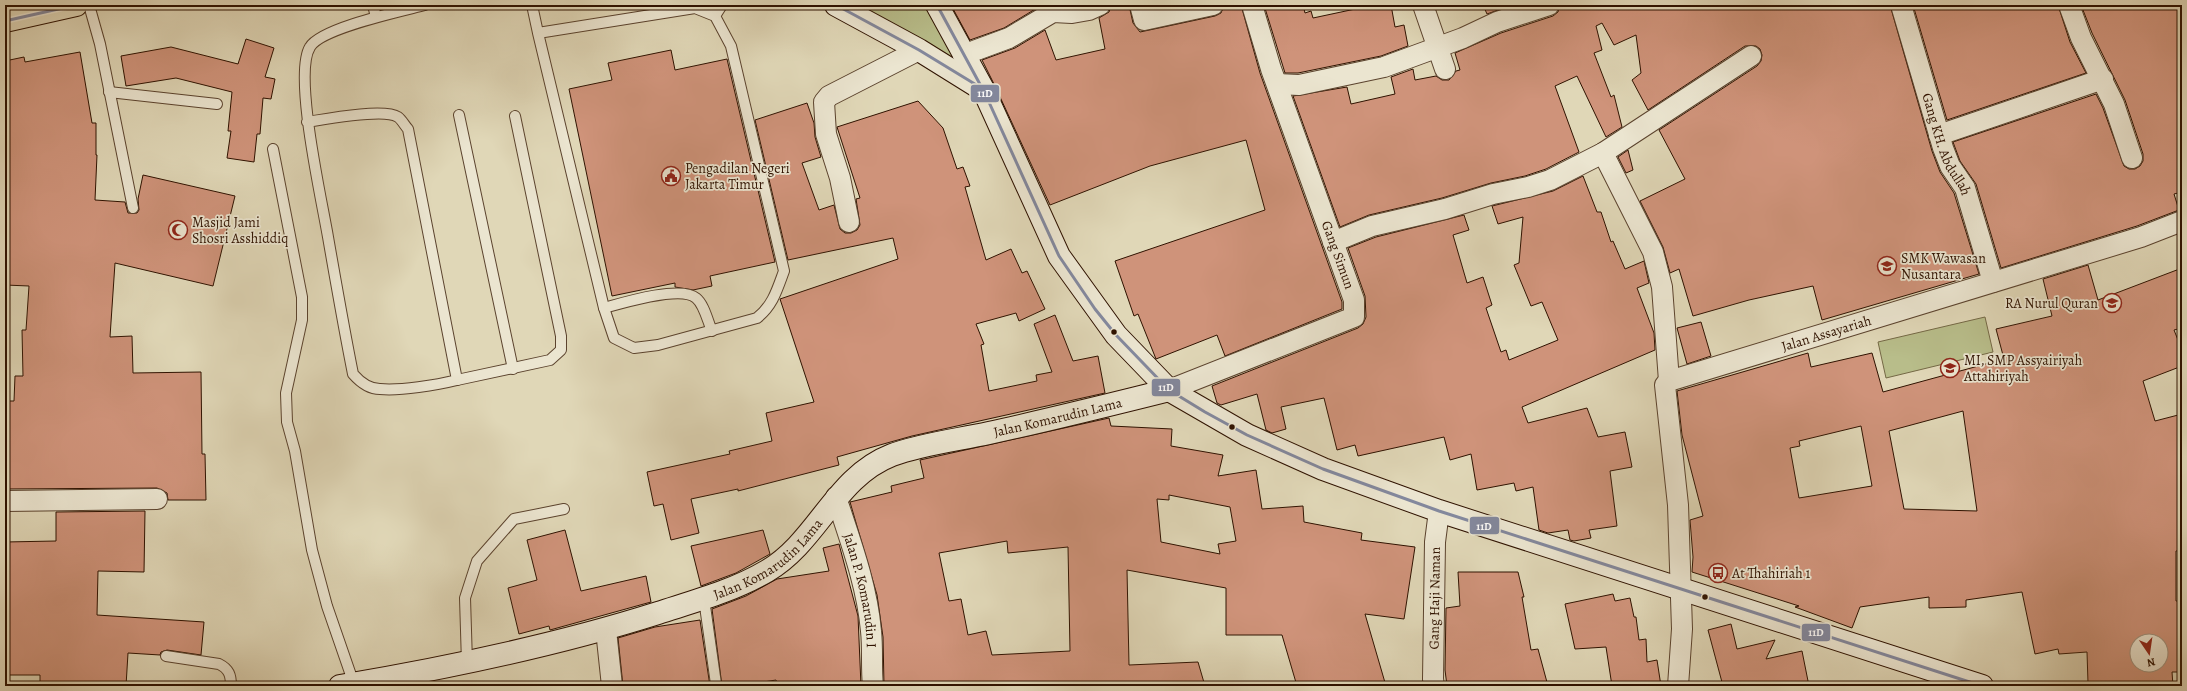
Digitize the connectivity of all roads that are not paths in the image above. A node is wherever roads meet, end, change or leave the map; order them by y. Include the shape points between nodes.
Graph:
1 (76, 5) edge
2 (89, 5) edge
3 (373, 5) edge
4 (425, 5) edge
5 (532, 5) edge
6 (722, 5) edge
7 (836, 5) edge
8 (937, 5) edge
9 (1100, 5) edge
10 (1140, 5) edge
11 (1213, 5) edge
12 (1252, 5) edge
13 (1423, 5) edge
14 (1549, 5) edge
15 (1901, 5) edge
16 (2069, 5) edge
17 (716, 16) junction
18 (376, 17) junction
19 (5, 21) edge
20 (538, 33) junction
21 (1438, 47) junction
22 (918, 50) junction
23 (963, 55) junction
24 (1751, 56) dead end
25 (1444, 69) dead end
26 (2103, 79) junction
27 (1277, 84) junction
28 (983, 89) junction
29 (109, 92) junction
30 (217, 104) dead end
31 (460, 115) dead end
32 (515, 116) dead end
33 (308, 122) junction
34 (1939, 135) junction
35 (273, 148) dead end
36 (1603, 153) junction
37 (2132, 158) dead end
38 (133, 208) dead end
39 (2182, 221) edge
40 (849, 222) dead end
41 (1333, 242) junction
42 (1993, 282) junction
43 (604, 308) junction
44 (712, 331) junction
45 (512, 369) junction
46 (457, 380) junction
47 (1669, 381) junction
48 (1169, 390) junction
49 (836, 497) junction
50 (157, 499) dead end
51 (5, 502) edge
52 (564, 509) dead end
53 (1439, 511) junction
54 (1681, 588) junction
55 (704, 599) junction
56 (606, 630) junction
57 (166, 656) dead end
58 (467, 663) junction
59 (1955, 682) edge
60 (716, 684) dead end
61 (347, 685) edge
62 (231, 686) edge
63 (612, 686) edge
64 (873, 686) edge
65 (1434, 686) edge
66 (1678, 686) edge
67 (1982, 686) edge

1 - 19 main road
2 - 29 lane
3 - 18 lane
4 - 18 lane
5 - 20 lane
6 - 17 lane
7 - 22 main road
8 - 23 main road
9 - 23 street via 1072,13 1053,12 1009,38
10 - 11 street via 1144,20
12 - 27 street, Gang Simun
13 - 21 street
14 - 21 street via 1497,22
15 - 34 street, Gang KH. Abdullah
16 - 26 street via 2081,38
17 - 20 lane via 695,8
17 - 44 lane via 731,46 784,271 774,299 757,318
18 - 33 lane via 326,34 310,46 304,62
20 - 43 lane
21 - 25 street
21 - 27 street via 1384,66 1299,85
22 - 28 main road
22 - 40 street via 829,96 824,102 826,134 840,178
23 - 28 main road
24 - 36 street
26 - 34 street
26 - 37 street
27 - 41 street, Gang Simun
28 - 48 main road via 1059,256 1116,335
29 - 30 lane
29 - 38 lane
31 - 45 lane
32 - 45 lane via 561,336 561,350 550,360
33 - 46 lane via 356,115 391,114 400,118 408,129
33 - 46 lane via 353,374 361,383 379,390 437,385
34 - 42 street, Gang KH. Abdullah via 1950,166 1965,188
35 - 61 lane via 302,297 302,320 286,393 287,422 295,451 312,550
36 - 41 street via 1542,182 1372,226
36 - 47 street via 1653,252 1662,287
39 - 42 street, Jalan Assayariah via 2141,237
41 - 48 street, Gang Simun via 1354,300 1354,317
42 - 47 street, Jalan Assayariah
43 - 44 lane via 653,295 690,294 698,299
43 - 44 lane via 614,338 634,348 658,345
45 - 46 lane
47 - 54 street via 1665,384 1664,391 1678,505
48 - 49 main road, Jalan Komarudin Lama via 1041,422 916,448 891,456 867,468
48 - 53 main road via 1248,435 1323,469
49 - 55 main road, Jalan Komarudin Lama via 798,547 774,567 756,578
49 - 64 street, Jalan P. Komarudin I via 865,596 871,630
50 - 51 street
52 - 58 lane via 514,519 477,561 465,598
53 - 54 main road
53 - 65 street, Gang Haji Naman via 1435,542
54 - 59 main road via 1708,599 1816,631
54 - 66 street via 1682,630
55 - 56 main road, Jalan Komarudin Lama
55 - 60 lane
56 - 58 main road, Jalan Komarudin Lama
56 - 63 street
57 - 62 lane via 219,664 226,668 231,676
58 - 61 main road, Jalan Komarudin Lama
59 - 67 main road

